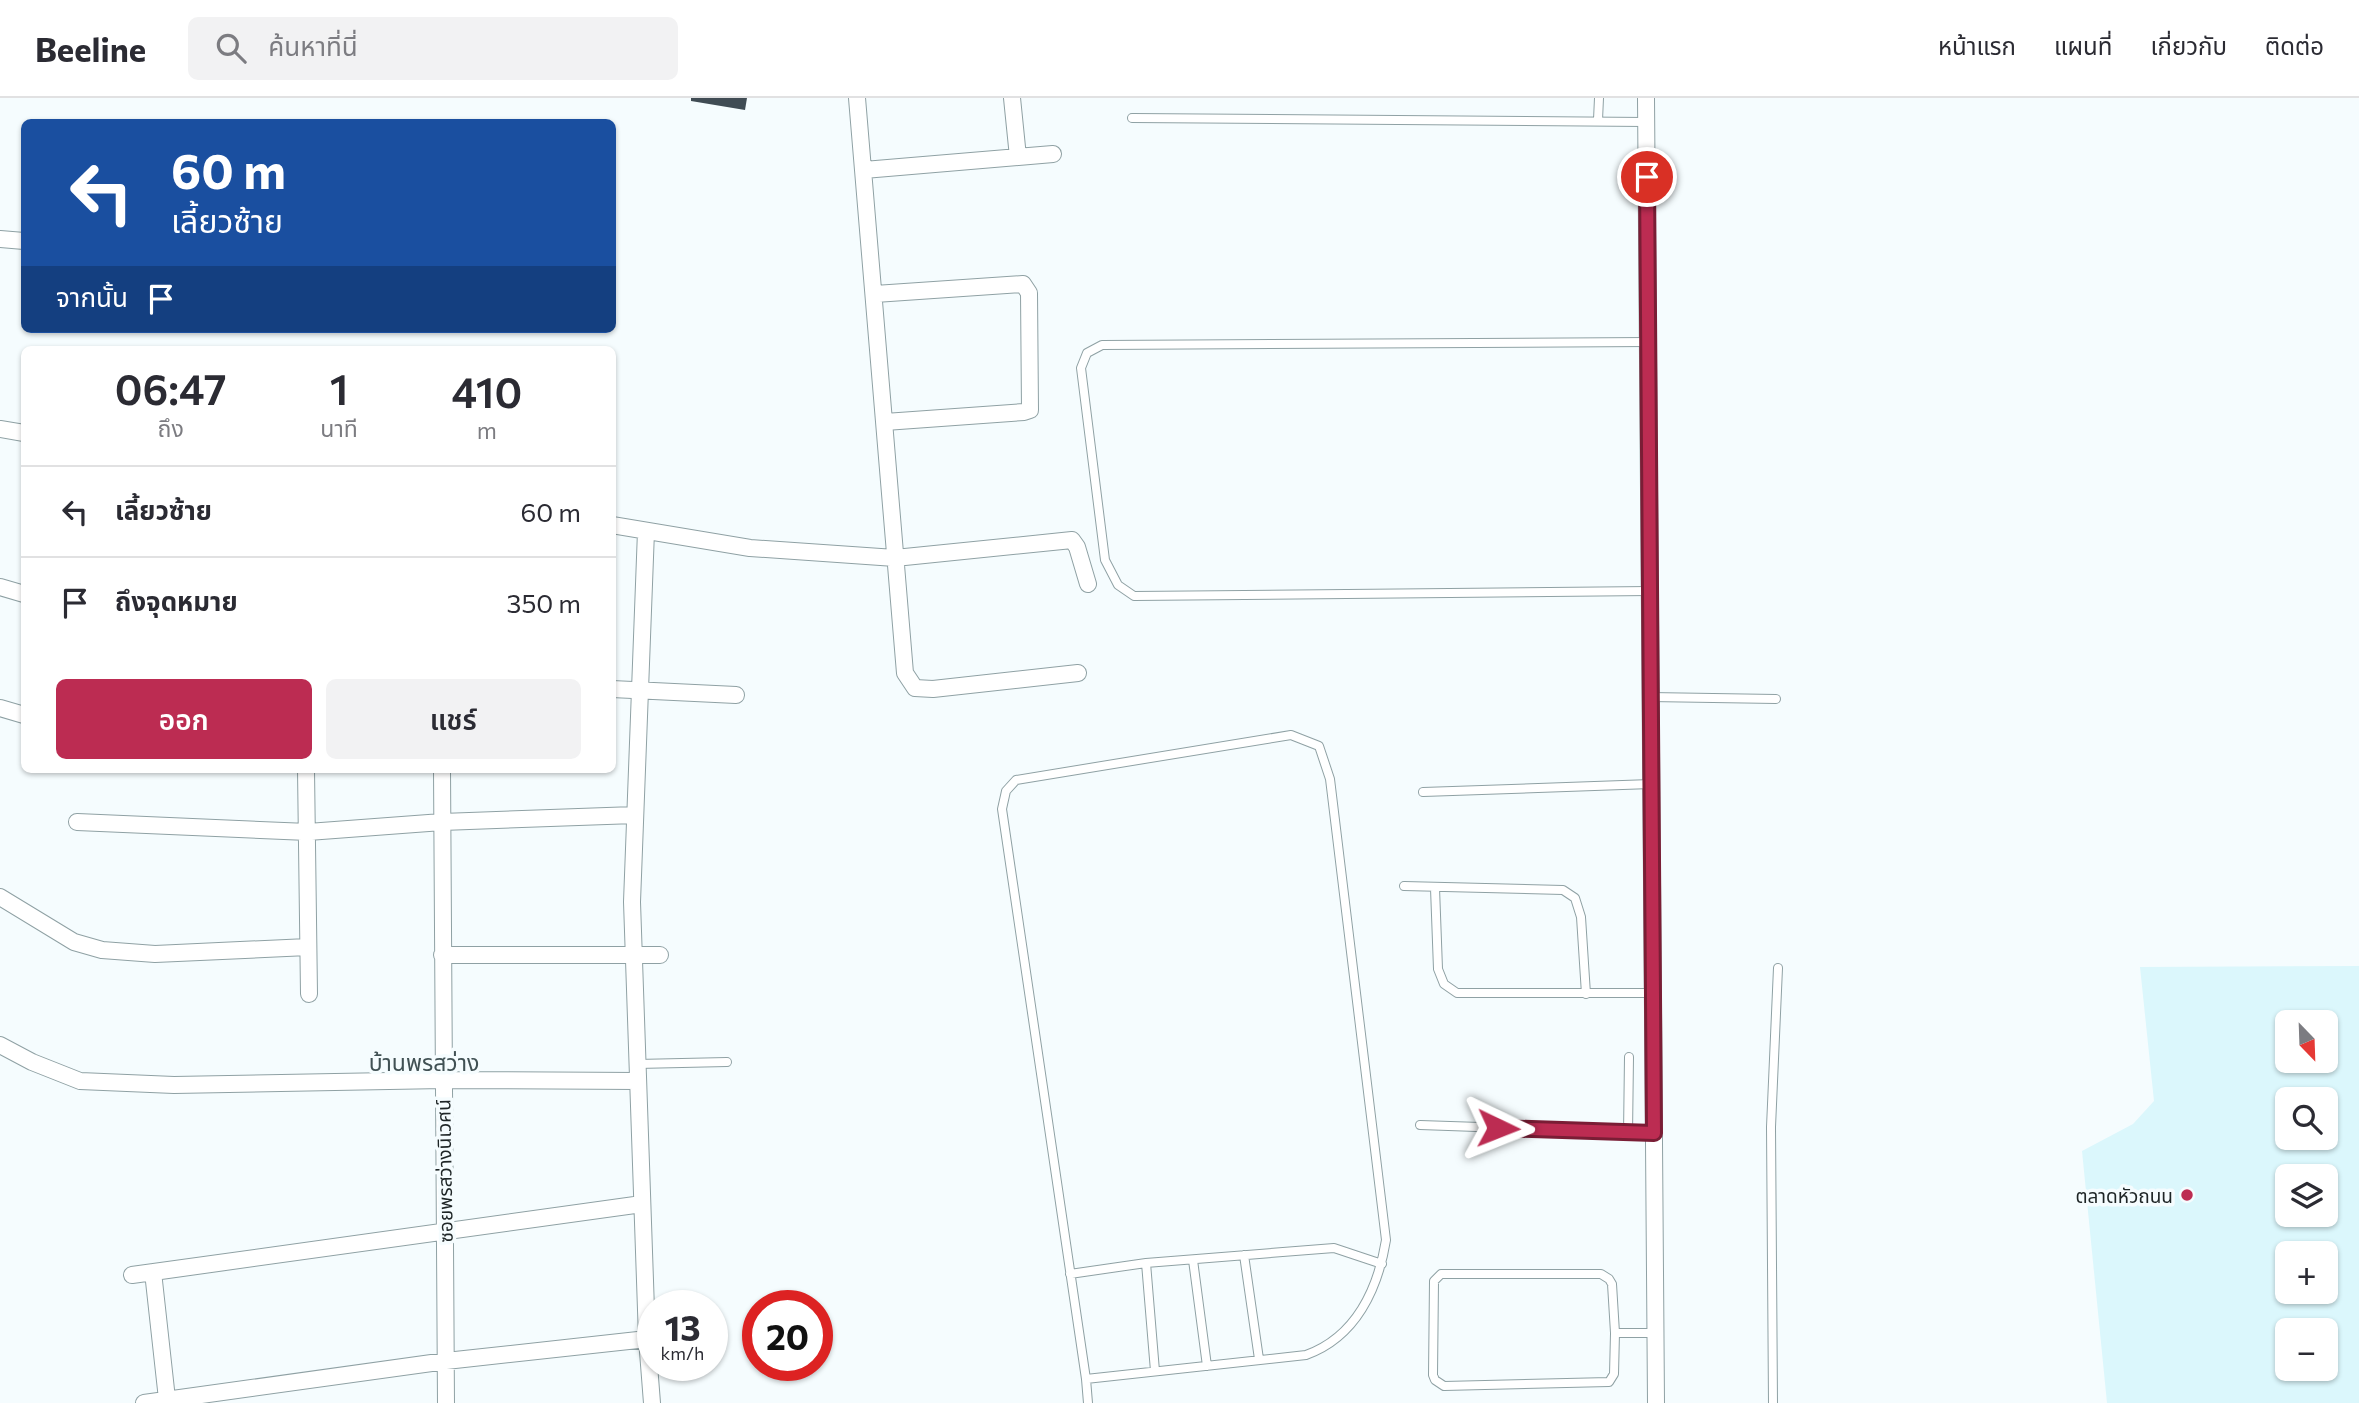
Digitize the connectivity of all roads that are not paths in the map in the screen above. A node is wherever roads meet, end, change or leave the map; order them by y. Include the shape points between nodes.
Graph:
1 (857, 98) edge
2 (1012, 98) edge
3 (1599, 98) edge
4 (1646, 98) edge
5 (1132, 118) dead end
6 (1598, 120) junction
7 (1646, 122) junction
8 (1053, 154) dead end
9 (1018, 157) junction
10 (864, 170) junction
11 (0, 239) edge
12 (21, 241) edge
13 (875, 294) junction
14 (1648, 342) junction
15 (885, 422) junction
16 (0, 429) edge
17 (21, 432) edge
18 (616, 526) edge
19 (646, 530) junction
20 (895, 558) junction
21 (1088, 584) dead end
22 (0, 587) edge
23 (1650, 591) junction
24 (21, 593) edge
25 (1078, 673) dead end
26 (616, 689) edge
27 (640, 690) junction
28 (736, 695) dead end
29 (1650, 697) junction
30 (1776, 699) dead end
31 (0, 708) edge
32 (21, 714) edge
33 (306, 773) edge
34 (442, 773) edge
35 (1651, 784) junction
36 (1423, 792) dead end
37 (635, 815) junction
38 (77, 822) dead end
39 (442, 822) junction
40 (307, 832) junction
41 (1404, 886) dead end
42 (1435, 888) junction
43 (0, 897) edge
44 (308, 947) junction
45 (634, 953) junction
46 (442, 955) junction
47 (660, 955) dead end
48 (1778, 968) dead end
49 (1653, 993) junction
50 (309, 994) dead end
51 (1586, 994) junction
52 (0, 1045) edge
53 (1629, 1057) dead end
54 (727, 1062) dead end
55 (637, 1064) junction
56 (443, 1080) junction
57 (638, 1081) junction
58 (1420, 1125) dead end
59 (1654, 1133) junction
60 (1629, 1134) junction
61 (642, 1204) junction
62 (444, 1233) junction
63 (1244, 1255) junction
64 (1194, 1260) junction
65 (1146, 1263) junction
66 (1382, 1264) junction
67 (153, 1272) junction
68 (1070, 1274) junction
69 (132, 1275) dead end
70 (645, 1290) edge
71 (1615, 1333) junction
72 (1655, 1333) junction
73 (637, 1340) edge
74 (1259, 1359) junction
75 (446, 1361) junction
76 (1207, 1366) junction
77 (1155, 1371) junction
78 (1086, 1379) junction
79 (650, 1381) edge
80 (167, 1399) junction
81 (144, 1403) edge
82 (446, 1403) edge
83 (652, 1403) edge
84 (1088, 1403) edge
85 (1656, 1403) edge
86 (1773, 1403) edge

1 - 10 street
2 - 9 street
3 - 6 lane
4 - 7 street
5 - 6 lane
6 - 7 lane
7 - 14 street
8 - 9 street
9 - 10 street
10 - 13 street
11 - 12 street
13 - 15 street
13 - 15 street via 1023,284 1030,293 1030,410
14 - 23 street
14 - 23 lane via 1102,345 1087,353 1081,368 1105,560 1118,585 1134,596
15 - 20 street
16 - 17 street
18 - 19 street
19 - 20 street via 750,548
19 - 27 street
20 - 21 street via 1072,540
20 - 25 street via 905,673 915,688
22 - 24 street
23 - 29 street
26 - 27 street
27 - 28 street
27 - 37 street
29 - 30 lane
29 - 35 street
31 - 32 street
33 - 40 street
34 - 39 street, ซอยพรสว่างนิเวศน์
35 - 36 lane
35 - 49 street
37 - 39 street
37 - 45 street
38 - 40 street
39 - 40 street
39 - 46 street, ซอยพรสว่างนิเวศน์
40 - 44 street
41 - 42 lane
42 - 51 lane via 1563,890 1575,898 1581,917
42 - 51 lane via 1438,969 1444,984 1457,993
43 - 44 street via 74,942 102,950 155,954
44 - 50 street
45 - 46 street
45 - 47 street
45 - 55 street
46 - 56 street, ซอยพรสว่างนิเวศน์
48 - 86 lane via 1771,1127
49 - 51 lane
49 - 59 street
52 - 56 street via 80,1081 174,1085
53 - 60 lane
54 - 55 lane
55 - 57 street
56 - 57 street
56 - 62 street, ซอยพรสว่างนิเวศน์
57 - 61 street
58 - 60 lane
59 - 60 lane
59 - 72 street
61 - 62 street
61 - 70 street
62 - 67 street
62 - 75 street, ซอยพรสว่างนิเวศน์
63 - 64 lane
63 - 66 lane via 1334,1248
63 - 74 lane
64 - 65 lane
64 - 76 lane
65 - 68 lane
65 - 77 lane
66 - 68 lane via 1386,1240 1330,779 1319,747 1291,735 1016,780 1006,791 1002,809
66 - 74 lane via 1367,1305 1325,1348
67 - 69 street
67 - 80 street
68 - 78 lane
71 - 71 lane via 1614,1374 1609,1382 1444,1386 1433,1375 1434,1281 1441,1274 1601,1274 1612,1284
71 - 72 lane
72 - 85 street
73 - 75 street
74 - 76 lane
75 - 80 street
75 - 82 street, ซอยพรสว่างนิเวศน์
76 - 77 lane
77 - 78 lane
78 - 84 lane
79 - 83 street
80 - 81 street

